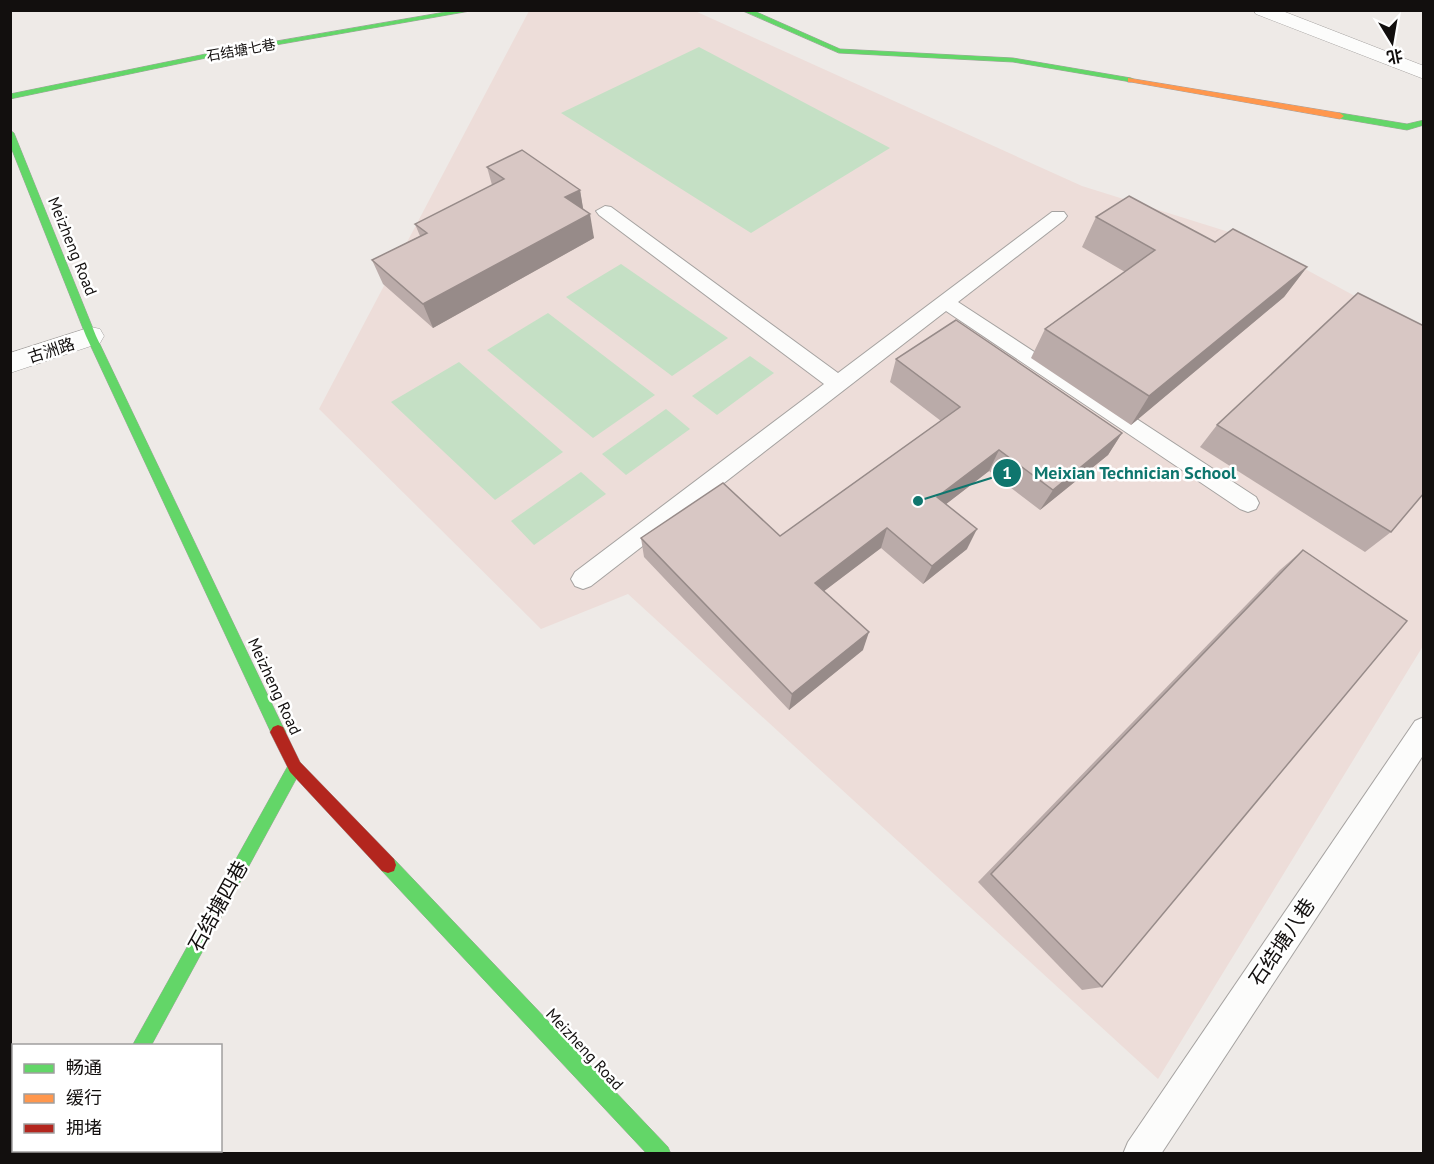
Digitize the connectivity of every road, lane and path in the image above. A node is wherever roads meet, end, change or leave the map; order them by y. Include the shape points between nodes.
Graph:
1 (473, 10) edge
2 (744, 10) edge
3 (1262, 10) edge
4 (1424, 73) edge
5 (10, 97) edge
6 (1424, 122) edge
7 (10, 133) edge
8 (605, 211) dead end
9 (1058, 216) dead end
10 (945, 302) junction
11 (91, 336) junction
12 (10, 363) edge
13 (838, 384) junction
14 (1248, 503) dead end
15 (583, 579) dead end
16 (1424, 729) edge
17 (295, 767) junction
18 (142, 1044) edge
19 (661, 1154) edge
20 (1140, 1154) edge

1 - 5 street, 石结塘七巷 via 230,51
2 - 6 street via 839,51 1013,60 1407,127
3 - 4 street
7 - 11 street, Meizheng Road
8 - 13 lane
9 - 10 lane
10 - 13 lane
10 - 14 lane
11 - 12 street, 古洲路
11 - 17 street, Meizheng Road
13 - 15 lane
16 - 20 lane, 石结塘八巷
17 - 18 street, 石结塘四巷
17 - 19 street, Meizheng Road

